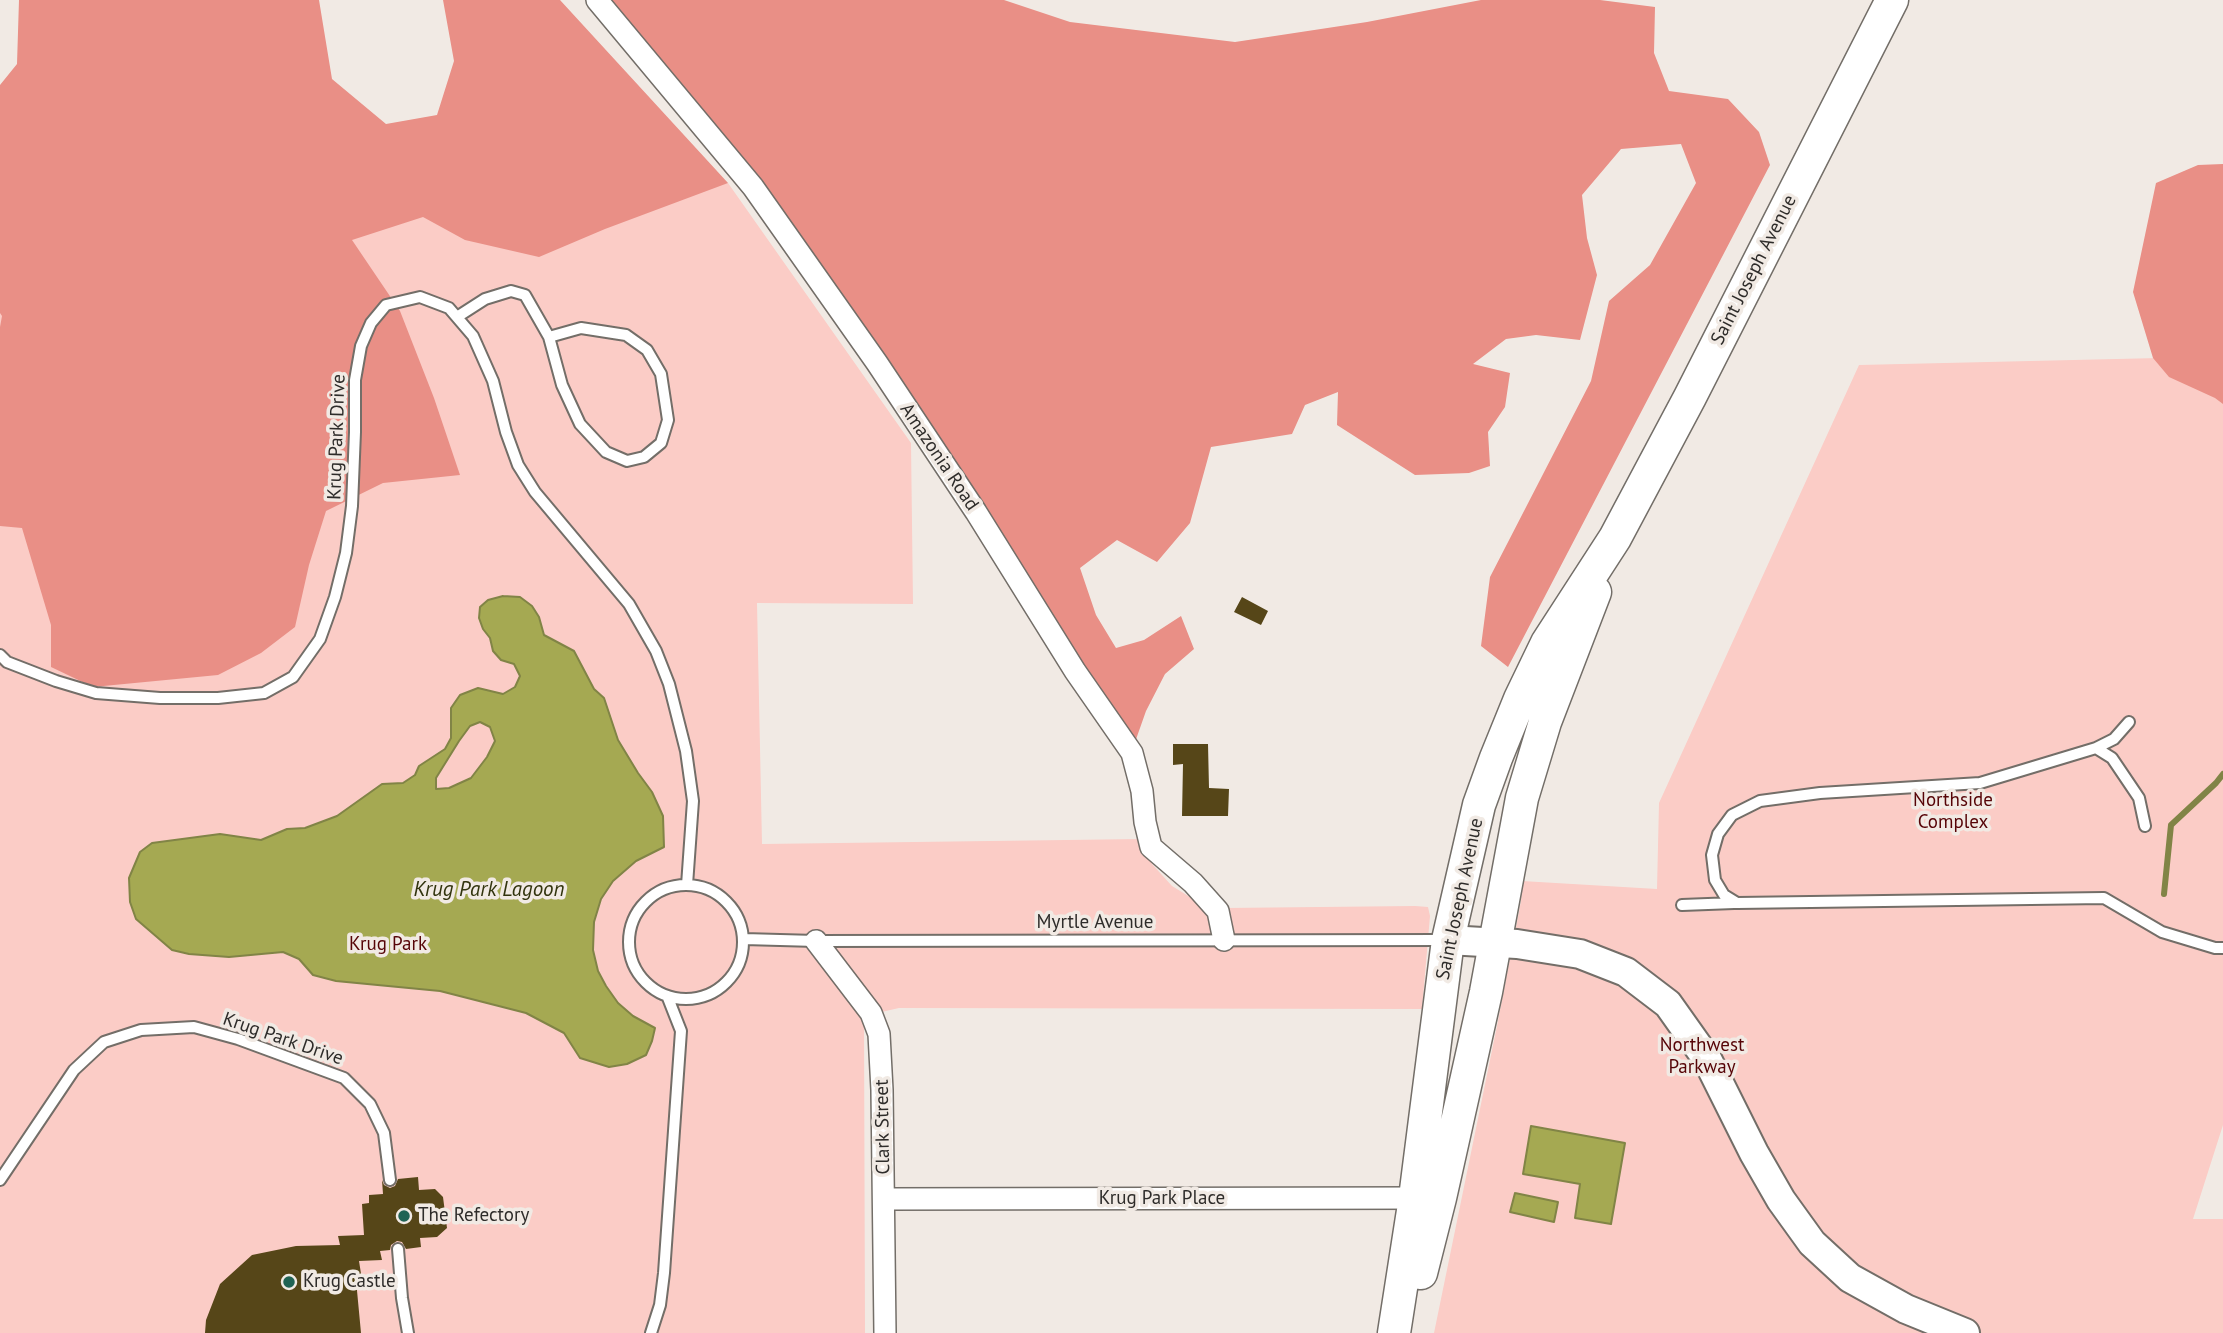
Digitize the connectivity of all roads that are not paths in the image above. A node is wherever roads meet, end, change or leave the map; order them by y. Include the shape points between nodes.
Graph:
1 (597, 0) edge
2 (1892, 0) edge
3 (457, 317) junction
4 (549, 337) junction
5 (1615, 538) junction
6 (0, 655) edge
7 (2129, 722) dead end
8 (2096, 748) junction
9 (2145, 826) dead end
10 (687, 885) junction
11 (1737, 903) junction
12 (1682, 905) dead end
13 (744, 939) junction
14 (1224, 940) junction
15 (1448, 940) junction
16 (816, 941) junction
17 (1494, 943) junction
18 (2223, 948) edge
19 (668, 998) junction
20 (390, 1180) dead end
21 (0, 1181) edge
22 (1427, 1198) junction
23 (884, 1199) junction
24 (398, 1250) dead end
25 (408, 1333) edge
26 (651, 1333) edge
27 (885, 1333) edge
28 (1394, 1333) edge
29 (1405, 1333) edge
30 (1965, 1333) edge

1 - 14 street, Amazonia Road via 753,187 954,478 1075,671 1132,752 1152,847 1218,911
2 - 5 main road, Saint Joseph Avenue
3 - 4 lane via 485,299 511,291 525,295
3 - 6 lane, Krug Park Drive via 449,308 420,296 386,305 371,323 355,380 352,506 346,553 320,639 293,677 264,693 160,698 96,693 7,662
3 - 10 lane, Krug Park Drive via 473,336 493,381 518,465 535,492 629,604 656,651 686,751 693,801
4 - 4 lane via 562,385 580,424 606,452 627,461 644,457 661,443 668,420 663,385 647,350 626,335 581,328
5 - 15 main road, Saint Joseph Avenue via 1547,643 1520,699 1479,805
5 - 17 main road, Saint Joseph Avenue via 1545,722 1522,798
7 - 8 lane
8 - 9 lane via 2112,758 2140,798
8 - 11 lane via 1980,783 1760,801 1732,815 1718,834 1712,855 1715,880 1724,895
10 - 13 lane via 708,889 726,901 738,918
10 - 19 lane via 670,887 642,904 628,933 628,950 641,980
11 - 12 lane
11 - 18 lane via 2104,898 2162,932
13 - 16 lane, Myrtle Avenue
13 - 19 lane via 741,961 730,980 712,994 691,1000
14 - 15 lane, Myrtle Avenue
14 - 16 lane, Myrtle Avenue
15 - 17 street
15 - 22 main road, Saint Joseph Avenue
16 - 23 street, Clark Street via 871,1013 879,1034
17 - 22 main road, Saint Joseph Avenue via 1486,992
17 - 30 street via 1580,954 1626,972 1668,1004 1707,1059 1754,1153 1812,1243 1850,1278 1906,1309
19 - 26 lane via 681,1031 664,1273
20 - 21 lane, Krug Park Drive via 384,1133 370,1104 344,1078 194,1027 141,1030 104,1041 74,1070
22 - 23 street, Krug Park Place
22 - 28 main road, Saint Joseph Avenue
22 - 29 main road, Saint Joseph Avenue
23 - 27 street, Clark Street
24 - 25 lane

